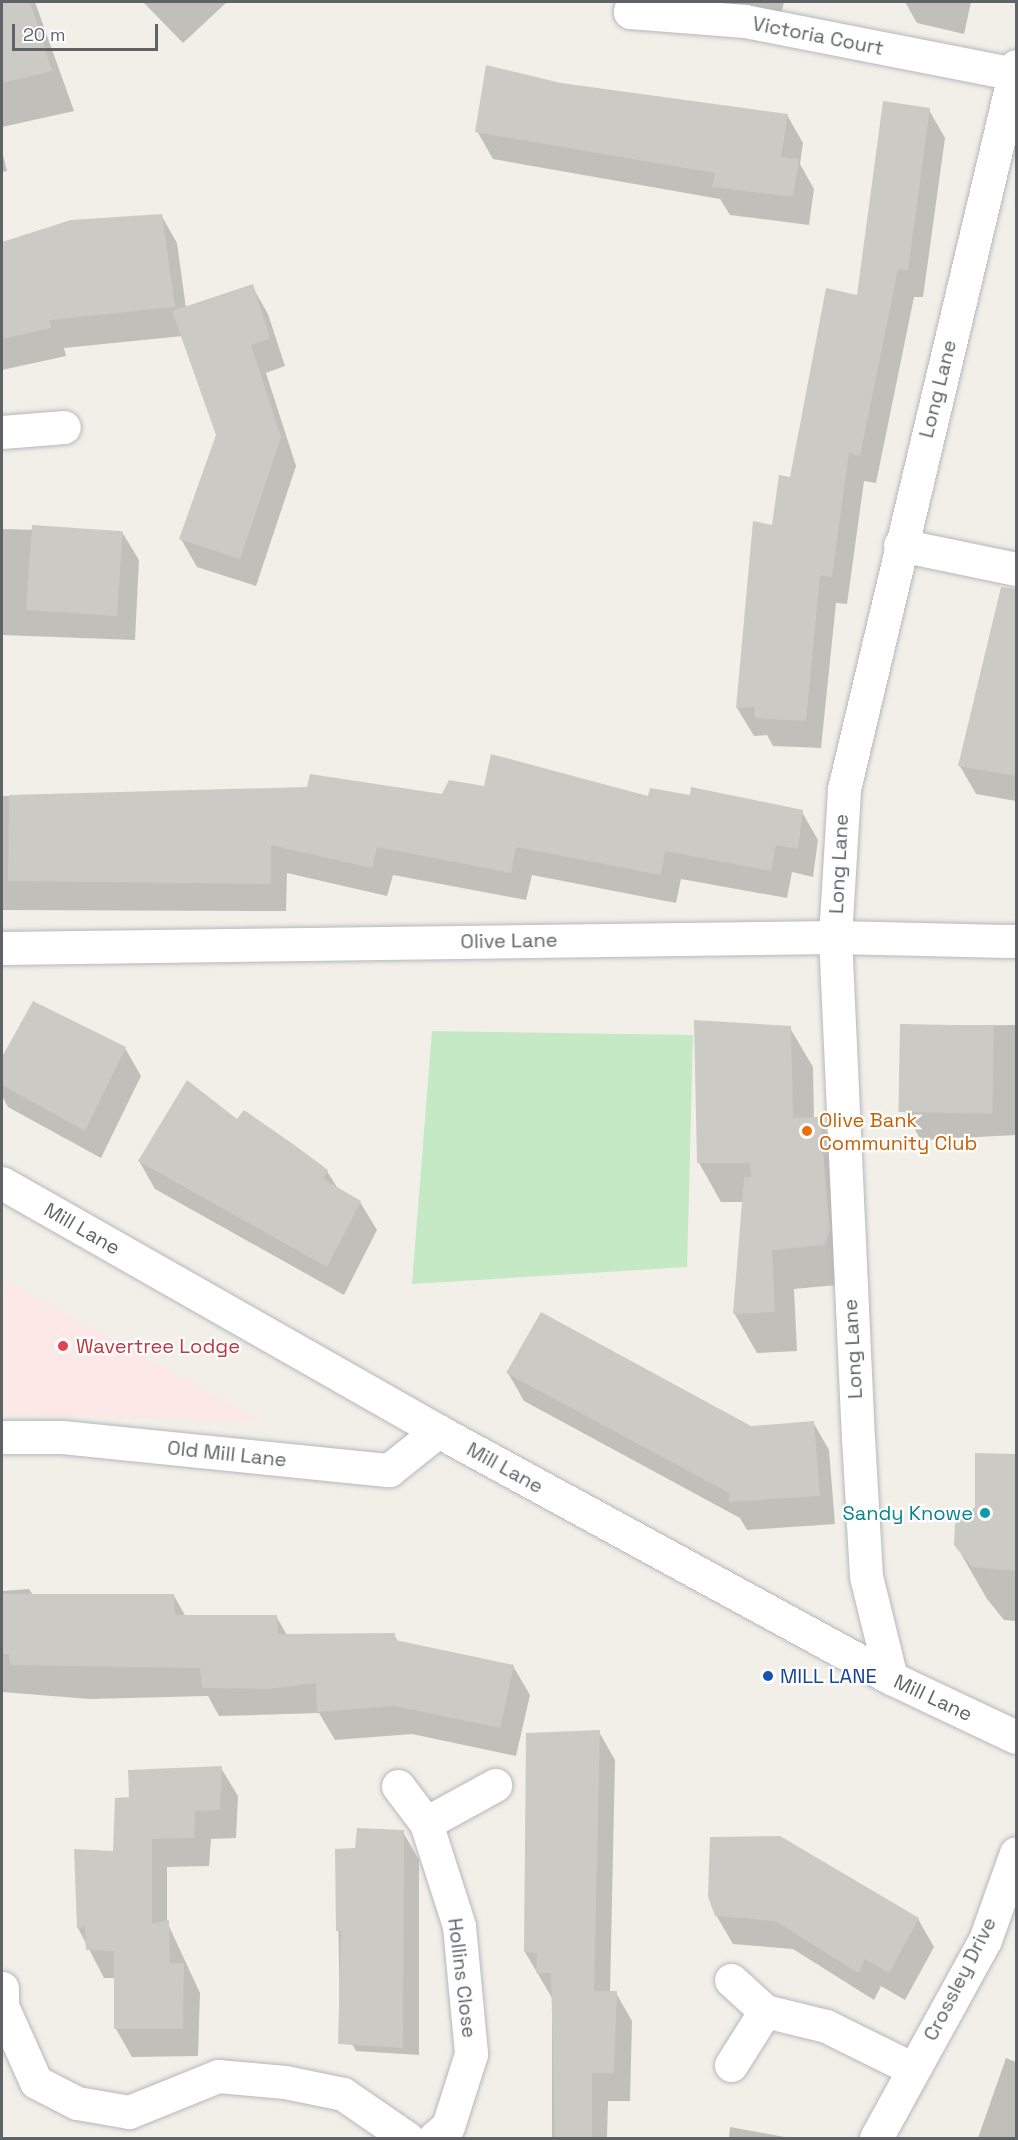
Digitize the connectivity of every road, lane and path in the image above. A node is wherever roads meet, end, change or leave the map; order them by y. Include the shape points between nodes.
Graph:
1 (633, 2) edge
2 (1016, 70) edge
3 (64, 427) dead end
4 (2, 432) edge
5 (900, 545) junction
6 (1017, 569) edge
7 (835, 937) junction
8 (1017, 941) edge
9 (2, 948) edge
10 (2, 1184) edge
11 (438, 1431) junction
12 (2, 1437) edge
13 (891, 1678) junction
14 (1017, 1737) edge
15 (495, 1785) dead end
16 (398, 1786) dead end
17 (426, 1823) junction
18 (1017, 1853) edge
19 (731, 1980) dead end
20 (2, 1988) edge
21 (765, 2011) junction
22 (730, 2065) dead end
23 (913, 2069) junction
24 (407, 2139) edge
25 (434, 2139) edge
26 (876, 2139) edge

1 - 2 street, Victoria Court via 630,12 745,21
2 - 5 street, Long Lane
3 - 4 street
5 - 6 street
5 - 7 street, Long Lane via 844,789
7 - 8 street, Olive Lane
7 - 9 street, Olive Lane
7 - 13 street, Long Lane via 866,1576
10 - 11 street, Mill Lane
11 - 12 street, Old Mill Lane via 389,1470 62,1437
11 - 13 street, Mill Lane
13 - 14 street, Mill Lane
15 - 17 street
16 - 17 street, Hollins Close
17 - 25 street, Hollins Close via 459,1926 471,2054 448,2126
18 - 23 street, Crossley Drive via 985,1940
19 - 21 street
20 - 24 street via 2,2006 36,2082 77,2103 129,2112 218,2076 285,2082 343,2094
21 - 22 street
21 - 23 street via 826,2026
23 - 26 street, Crossley Drive

